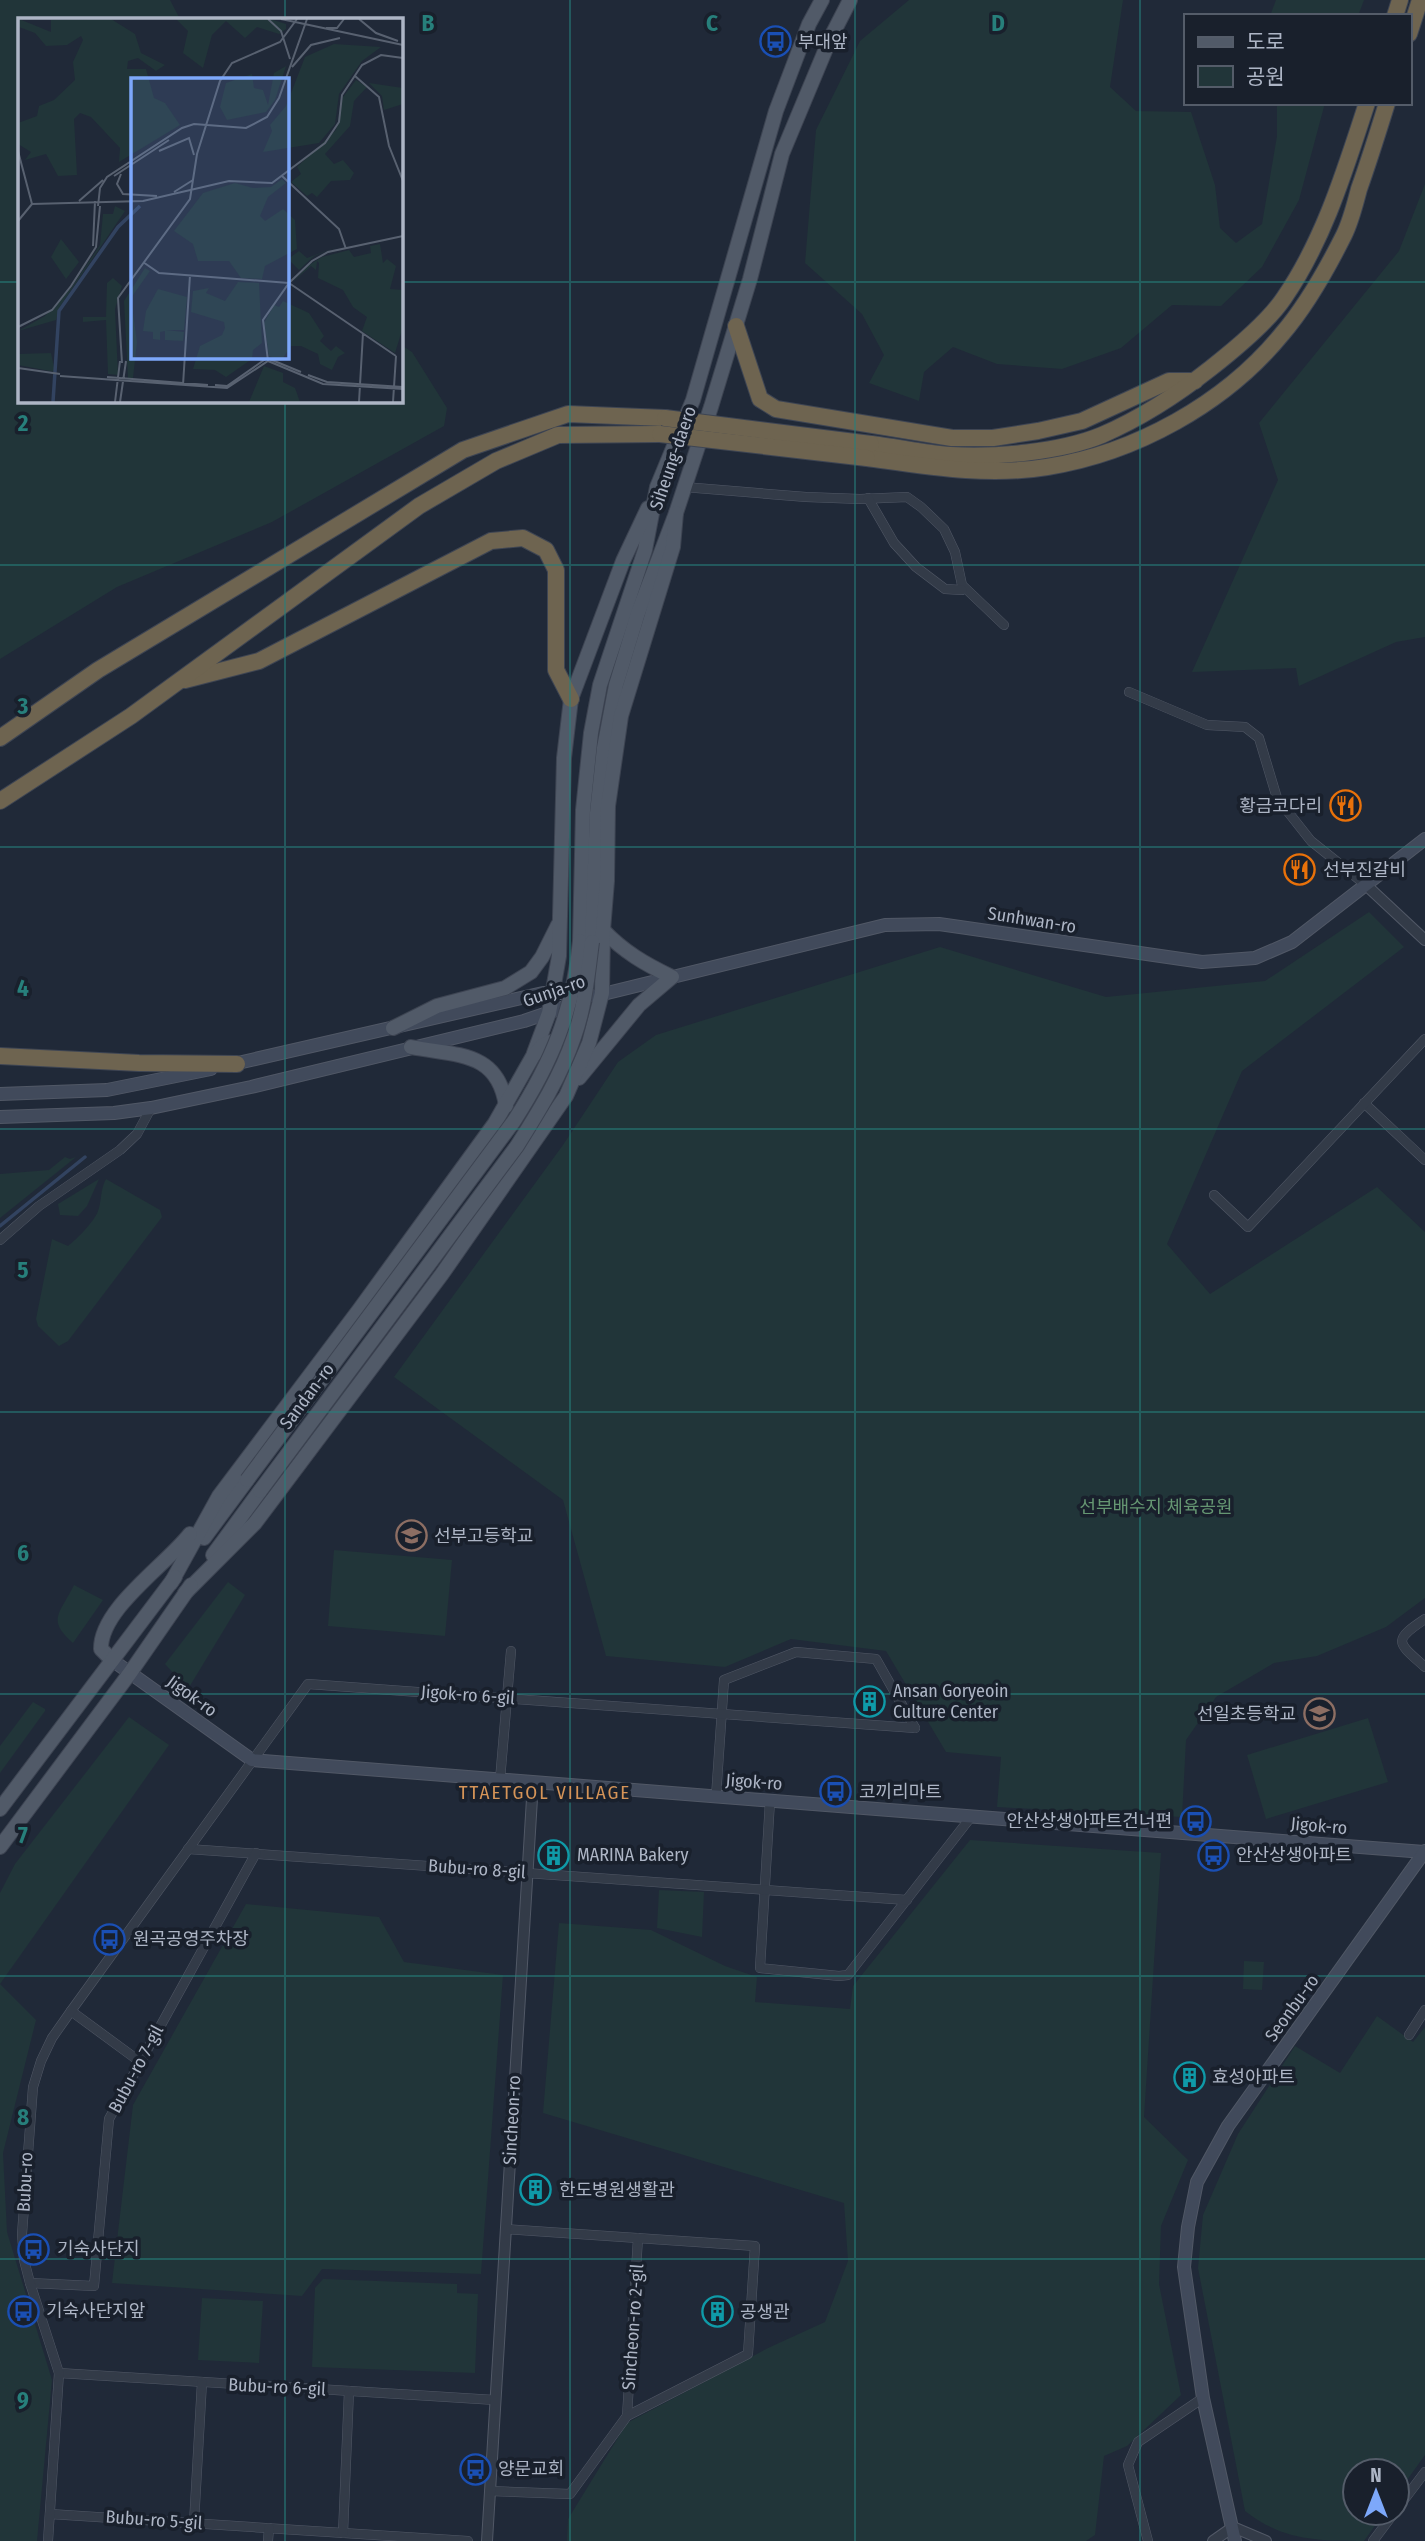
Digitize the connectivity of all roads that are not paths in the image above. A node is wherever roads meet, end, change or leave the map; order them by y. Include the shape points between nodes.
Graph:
1 (822, 0) edge
2 (850, 0) edge
3 (1420, 0) edge
4 (1411, 28) edge
5 (1366, 105) edge
6 (1386, 105) edge
7 (736, 326) junction
8 (1195, 380) junction
9 (663, 426) junction
10 (869, 451) junction
11 (657, 487) junction
12 (684, 487) junction
13 (868, 498) junction
14 (676, 513) junction
15 (651, 554) junction
16 (962, 590) dead end
17 (1004, 625) dead end
18 (176, 683) junction
19 (1129, 692) dead end
20 (571, 699) junction
21 (0, 738) edge
22 (0, 801) edge
23 (1425, 839) edge
24 (1366, 885) junction
25 (561, 923) junction
26 (603, 930) junction
27 (1425, 940) edge
28 (586, 941) joint
29 (672, 977) junction
30 (553, 992) junction
31 (602, 993) junction
32 (500, 1003) junction
33 (549, 1013) junction
34 (504, 1025) junction
35 (393, 1028) junction
36 (568, 1035) junction
37 (1425, 1039) edge
38 (411, 1047) junction
39 (0, 1056) edge
40 (533, 1056) junction
41 (237, 1064) junction
42 (575, 1074) junction
43 (0, 1094) edge
44 (563, 1099) junction
45 (1364, 1103) junction
46 (506, 1106) junction
47 (151, 1108) junction
48 (0, 1117) edge
49 (1425, 1160) edge
50 (1214, 1195) dead end
51 (0, 1240) edge
52 (219, 1496) junction
53 (171, 1583) junction
54 (185, 1593) junction
55 (1425, 1619) edge
56 (511, 1651) dead end
57 (112, 1660) junction
58 (1425, 1667) edge
59 (130, 1672) junction
60 (507, 1698) junction
61 (722, 1714) junction
62 (252, 1760) junction
63 (500, 1780) junction
64 (533, 1782) junction
65 (716, 1797) junction
66 (770, 1801) junction
67 (0, 1809) edge
68 (971, 1817) junction
69 (0, 1847) edge
70 (188, 1849) junction
71 (1425, 1852) edge
72 (256, 1853) junction
73 (527, 1873) junction
74 (765, 1890) junction
75 (907, 1900) junction
76 (1425, 2010) edge
77 (71, 2011) junction
78 (1409, 2035) dead end
79 (139, 2061) junction
80 (506, 2229) junction
81 (638, 2238) junction
82 (30, 2283) junction
83 (59, 2373) junction
84 (202, 2382) junction
85 (349, 2391) junction
86 (1203, 2398) junction
87 (495, 2400) junction
88 (627, 2416) junction
89 (1425, 2472) edge
90 (490, 2491) junction
91 (1411, 2491) edge
92 (50, 2514) junction
93 (194, 2523) junction
94 (1233, 2527) junction
95 (1384, 2527) edge
96 (269, 2528) junction
97 (343, 2533) junction
98 (48, 2541) edge
99 (268, 2541) edge
100 (468, 2541) edge
101 (487, 2541) edge
102 (1148, 2541) edge
103 (1213, 2541) edge
104 (1235, 2541) edge
105 (1266, 2541) edge
106 (1373, 2541) edge

1 - 11 main road, Siheung-daero via 776,111 693,400
2 - 7 main road, Siheung-daero via 782,154
3 - 4 highway
5 - 8 highway via 1341,185 1283,300 1234,350
6 - 10 highway via 1346,233 1311,293 1282,334 1246,372 1204,404 1104,455 1045,468 992,471 926,466
7 - 8 highway via 760,399 776,409 953,438 993,438 1082,421 1169,380
7 - 12 main road, Siheung-daero
8 - 10 highway via 1101,435 1043,450 995,455
9 - 10 highway, bridge
9 - 18 highway via 558,435 496,461 419,506
9 - 21 highway via 568,414 463,450 98,670
11 - 15 main road, Siheung-daero
11 - 20 main road via 622,561
12 - 13 street
12 - 14 main road, Siheung-daero
13 - 16 street via 894,543 916,567 945,589
13 - 17 street via 907,497 921,507 944,529 962,585
14 - 15 main road, Siheung-daero
14 - 26 main road via 673,547 621,716 608,806
15 - 28 main road, Siheung-daero via 604,672 591,733 583,810
18 - 20 highway via 258,661 491,541 523,538 545,550 556,570 556,670
18 - 22 highway
19 - 24 street via 1207,724 1245,727 1259,738 1277,798 1311,841
20 - 25 main road via 564,758
23 - 24 main road, Sunhwan-ro
24 - 27 street
24 - 29 main road, Sunhwan-ro via 1292,942 1255,958 1202,962 939,924 885,925
25 - 26 main road via 565,939 572,947 583,949 594,947
25 - 30 main road
25 - 35 main road via 531,972 505,988 437,1006
26 - 29 main road via 621,949
26 - 31 main road
28 - 36 main road, Sandan-ro, bridge
29 - 31 main road, Sunhwan-ro
29 - 44 main road via 639,1005
30 - 31 main road, Gunja-ro
30 - 32 main road, Gunja-ro
30 - 33 main road
31 - 33 main road, Gunja-ro
31 - 42 main road
32 - 34 main road via 512,1012
32 - 35 main road, Gunja-ro
33 - 34 main road, Gunja-ro
33 - 40 main road
34 - 38 main road, Gunja-ro
35 - 41 main road, Gunja-ro
36 - 53 main road, Sandan-ro, bridge via 514,1121
36 - 54 main road, Sandan-ro, bridge via 548,1096 517,1146
37 - 45 street
38 - 46 main road via 458,1054 486,1067 499,1079
38 - 47 main road, Gunja-ro
39 - 41 highway
40 - 42 main road via 541,1045 561,1041 575,1053
40 - 46 main road
41 - 43 main road, Gunja-ro via 107,1090
42 - 44 main road
44 - 54 main road via 442,1274 256,1523
45 - 49 street
45 - 50 street via 1248,1227
46 - 52 main road
47 - 48 main road, Gunja-ro
47 - 51 street via 138,1134 120,1150 39,1206
52 - 53 main road
52 - 57 main road via 182,1544 117,1612 101,1637 102,1649
53 - 57 main road, Sandan-ro
54 - 59 main road, Sandan-ro
55 - 58 street via 1401,1638 1402,1645
56 - 60 street
57 - 59 main road, Jigok-ro
57 - 67 main road, Sandan-ro
59 - 62 main road, Jigok-ro
59 - 69 main road, Sandan-ro
60 - 61 street, Jigok-ro 6-gil
60 - 62 street, Jigok-ro 6-gil via 308,1684
60 - 63 street
61 - 61 street, Jigok-ro 6-gil via 724,1680 796,1652 876,1659 915,1727
61 - 65 street
62 - 63 main road, Jigok-ro
62 - 70 street, Bubu-ro
63 - 64 main road, Jigok-ro
64 - 65 main road, Jigok-ro
64 - 73 street, Sincheon-ro
65 - 66 main road, Jigok-ro
66 - 68 main road, Jigok-ro
66 - 74 street
68 - 71 main road, Jigok-ro
68 - 75 street
70 - 72 street, Bubu-ro 8-gil
70 - 77 street, Bubu-ro
71 - 86 main road, Seonbu-ro via 1228,2126 1197,2182 1184,2267
72 - 73 street, Bubu-ro 8-gil
72 - 79 street, Bubu-ro 7-gil
73 - 74 street, Bubu-ro 8-gil
73 - 80 street, Sincheon-ro
74 - 75 street, Bubu-ro 8-gil
74 - 75 street via 760,1968 848,1975
76 - 78 street
77 - 79 street
77 - 82 street, Bubu-ro via 41,2061 33,2088 22,2234
79 - 82 street, Bubu-ro 7-gil via 109,2119 94,2286
80 - 81 street, Sincheon-ro 2-gil
80 - 87 street, Sincheon-ro
81 - 88 street, Sincheon-ro 2-gil
81 - 88 street, Sincheon-ro 2-gil via 755,2245 748,2354
82 - 83 street, Bubu-ro
83 - 84 street, Bubu-ro 6-gil
83 - 92 street, Bubu-ro
84 - 85 street, Bubu-ro 6-gil
84 - 93 street
85 - 87 street, Bubu-ro 6-gil
85 - 97 street
86 - 94 main road, Seonbu-ro
86 - 102 street via 1138,2442 1128,2465
87 - 90 street, Sincheon-ro
88 - 90 street, Sincheon-ro 2-gil via 570,2494
89 - 91 street
90 - 101 street, Sincheon-ro
92 - 93 street, Bubu-ro 5-gil
92 - 98 street, Bubu-ro
93 - 96 street, Bubu-ro 5-gil
94 - 103 street
94 - 104 main road, Seonbu-ro
94 - 105 street
95 - 106 street
96 - 97 street, Bubu-ro 5-gil
96 - 99 street
97 - 100 street, Bubu-ro 5-gil

